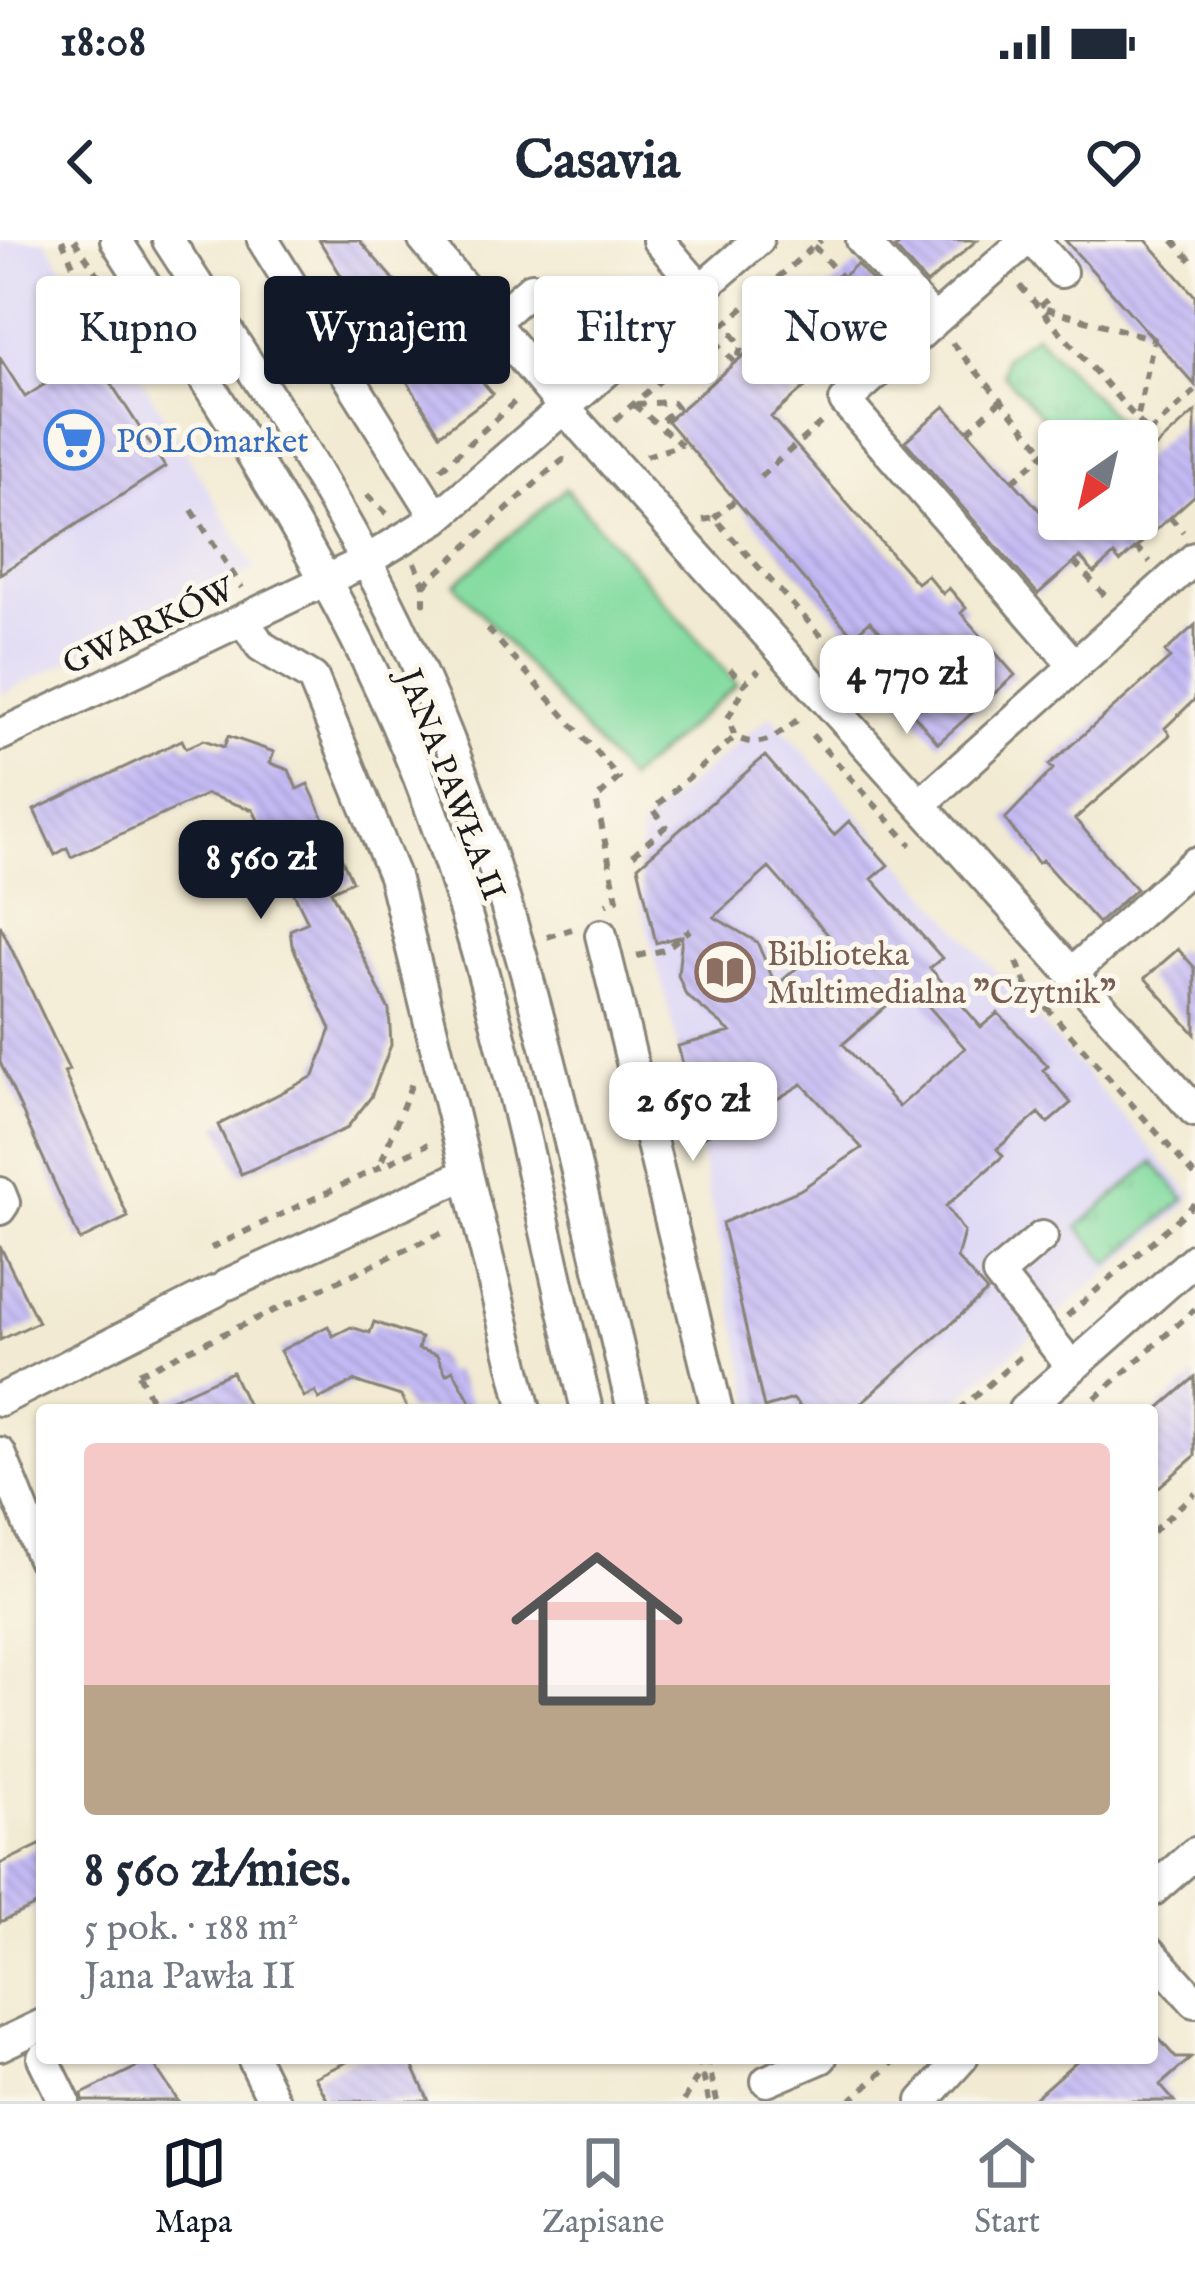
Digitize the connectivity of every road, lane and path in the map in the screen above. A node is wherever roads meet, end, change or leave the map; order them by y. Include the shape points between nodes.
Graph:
1 (62, 240) edge
2 (116, 240) edge
3 (168, 240) edge
4 (263, 240) edge
5 (424, 240) edge
6 (758, 240) edge
7 (862, 240) edge
8 (1030, 240) edge
9 (1173, 240) edge
10 (817, 243) edge
11 (648, 244) edge
12 (999, 263) junction
13 (1195, 266) edge
14 (81, 276) edge
15 (454, 276) edge
16 (685, 276) edge
17 (780, 276) edge
18 (841, 276) edge
19 (718, 277) edge
20 (1058, 283) joint
21 (532, 288) dead end
22 (510, 307) edge
23 (1039, 307) junction
24 (742, 310) edge
25 (934, 321) junction
26 (718, 330) edge
27 (711, 336) joint
28 (510, 342) edge
29 (596, 384) edge
30 (656, 384) edge
31 (1195, 391) edge
32 (1001, 400) junction
33 (845, 401) junction
34 (633, 404) junction
35 (566, 410) junction
36 (1137, 420) joint
37 (658, 424) junction
38 (1158, 426) edge
39 (968, 431) dead end
40 (593, 440) junction
41 (1038, 443) edge
42 (642, 457) dead end
43 (1038, 459) edge
44 (760, 477) dead end
45 (1013, 481) dead end
46 (734, 501) dead end
47 (192, 510) dead end
48 (1170, 517) dead end
49 (437, 518) junction
50 (714, 518) dead end
51 (1136, 547) dead end
52 (1191, 547) edge
53 (366, 560) junction
54 (1074, 562) dead end
55 (1153, 566) dead end
56 (327, 579) junction
57 (424, 584) dead end
58 (1112, 603) dead end
59 (242, 604) junction
60 (488, 629) dead end
61 (743, 653) dead end
62 (1074, 665) junction
63 (730, 669) dead end
64 (759, 670) junction
65 (772, 686) dead end
66 (741, 694) dead end
67 (786, 702) dead end
68 (800, 718) junction
69 (0, 735) edge
70 (735, 737) junction
71 (922, 802) junction
72 (915, 849) dead end
73 (633, 855) dead end
74 (1195, 862) edge
75 (689, 930) dead end
76 (601, 934) joint
77 (1003, 946) dead end
78 (637, 956) dead end
79 (1072, 972) junction
80 (1195, 1111) edge
81 (459, 1132) junction
82 (1195, 1176) edge
83 (460, 1177) dead end
84 (0, 1193) edge
85 (1195, 1204) edge
86 (0, 1209) edge
87 (479, 1216) junction
88 (1042, 1238) dead end
89 (211, 1248) dead end
90 (1195, 1259) edge
91 (1195, 1309) edge
92 (1046, 1335) junction
93 (122, 1338) junction
94 (1072, 1367) junction
95 (139, 1373) junction
96 (0, 1400) edge
97 (153, 1404) edge
98 (524, 1404) edge
99 (586, 1404) edge
100 (632, 1404) edge
101 (716, 1404) edge
102 (966, 1404) edge
103 (1031, 1404) edge
104 (1089, 1404) edge
105 (0, 1453) edge
106 (1195, 1493) edge
107 (1158, 1527) edge
108 (36, 1542) edge
109 (1195, 1853) edge
110 (1158, 1886) edge
111 (1158, 1961) edge
112 (1195, 2002) edge
113 (36, 2042) edge
114 (0, 2045) edge
115 (48, 2064) edge
116 (256, 2064) edge
117 (702, 2064) edge
118 (704, 2064) edge
119 (800, 2064) edge
120 (891, 2064) edge
121 (957, 2064) edge
122 (702, 2069) junction
123 (766, 2074) edge
124 (64, 2101) edge
125 (274, 2101) edge
126 (684, 2101) edge
127 (713, 2101) edge
128 (850, 2101) edge
129 (923, 2101) edge

1 - 14 path
2 - 56 street, JANA PAWŁA II
3 - 53 street, JANA PAWŁA II
4 - 49 street
5 - 15 street
6 - 19 street, GWARKÓW
7 - 25 street
8 - 12 street
8 - 20 street
9 - 13 path
10 - 17 path
10 - 18 path
11 - 16 street
12 - 23 path
12 - 25 street
20 - 23 path
21 - 22 street
23 - 36 path
23 - 36 path via 1154,339
24 - 26 path
25 - 32 path
25 - 33 street
27 - 27 path via 723,350 735,363 739,337
28 - 35 street
29 - 35 street, GWARKÓW
30 - 34 path
31 - 38 path
32 - 39 path
32 - 41 path
33 - 44 path
33 - 62 street
34 - 37 path
34 - 37 path via 673,402 677,407
34 - 40 path
35 - 40 street
35 - 49 street, GWARKÓW
37 - 42 path via 682,445
40 - 57 path
40 - 71 street
43 - 45 path
46 - 50 path
47 - 59 path
48 - 52 path
49 - 53 street, GWARKÓW
51 - 55 path
52 - 62 street
53 - 56 street, GWARKÓW
53 - 100 street, JANA PAWŁA II via 499,876
54 - 58 path
56 - 59 street, GWARKÓW
56 - 99 street, JANA PAWŁA II via 397,728 457,886
59 - 69 street, GWARKÓW
59 - 81 street via 261,646 313,677 394,876
60 - 76 path via 619,778 596,799 617,899 593,910
61 - 64 path
62 - 71 street
63 - 64 path via 744,684
64 - 65 path
66 - 70 path via 728,718
67 - 68 path
68 - 70 path via 767,743
68 - 72 path
70 - 73 path via 653,808 666,826
71 - 79 street
74 - 79 street
75 - 78 path via 664,950
76 - 101 street
77 - 82 path via 1026,984
79 - 80 street
81 - 87 street
81 - 89 path
83 - 93 street
84 - 86 street
85 - 92 path
87 - 95 path
87 - 98 street
88 - 92 street via 998,1274
90 - 94 street
91 - 104 path
92 - 94 street
92 - 102 path
93 - 95 path
93 - 96 street
94 - 103 street
95 - 97 path
105 - 108 street
106 - 107 path
109 - 110 street
111 - 112 street
113 - 114 street
115 - 124 street
116 - 125 street
117 - 122 path
118 - 127 path
119 - 123 street
120 - 128 path
121 - 129 street
122 - 126 path
122 - 127 path

